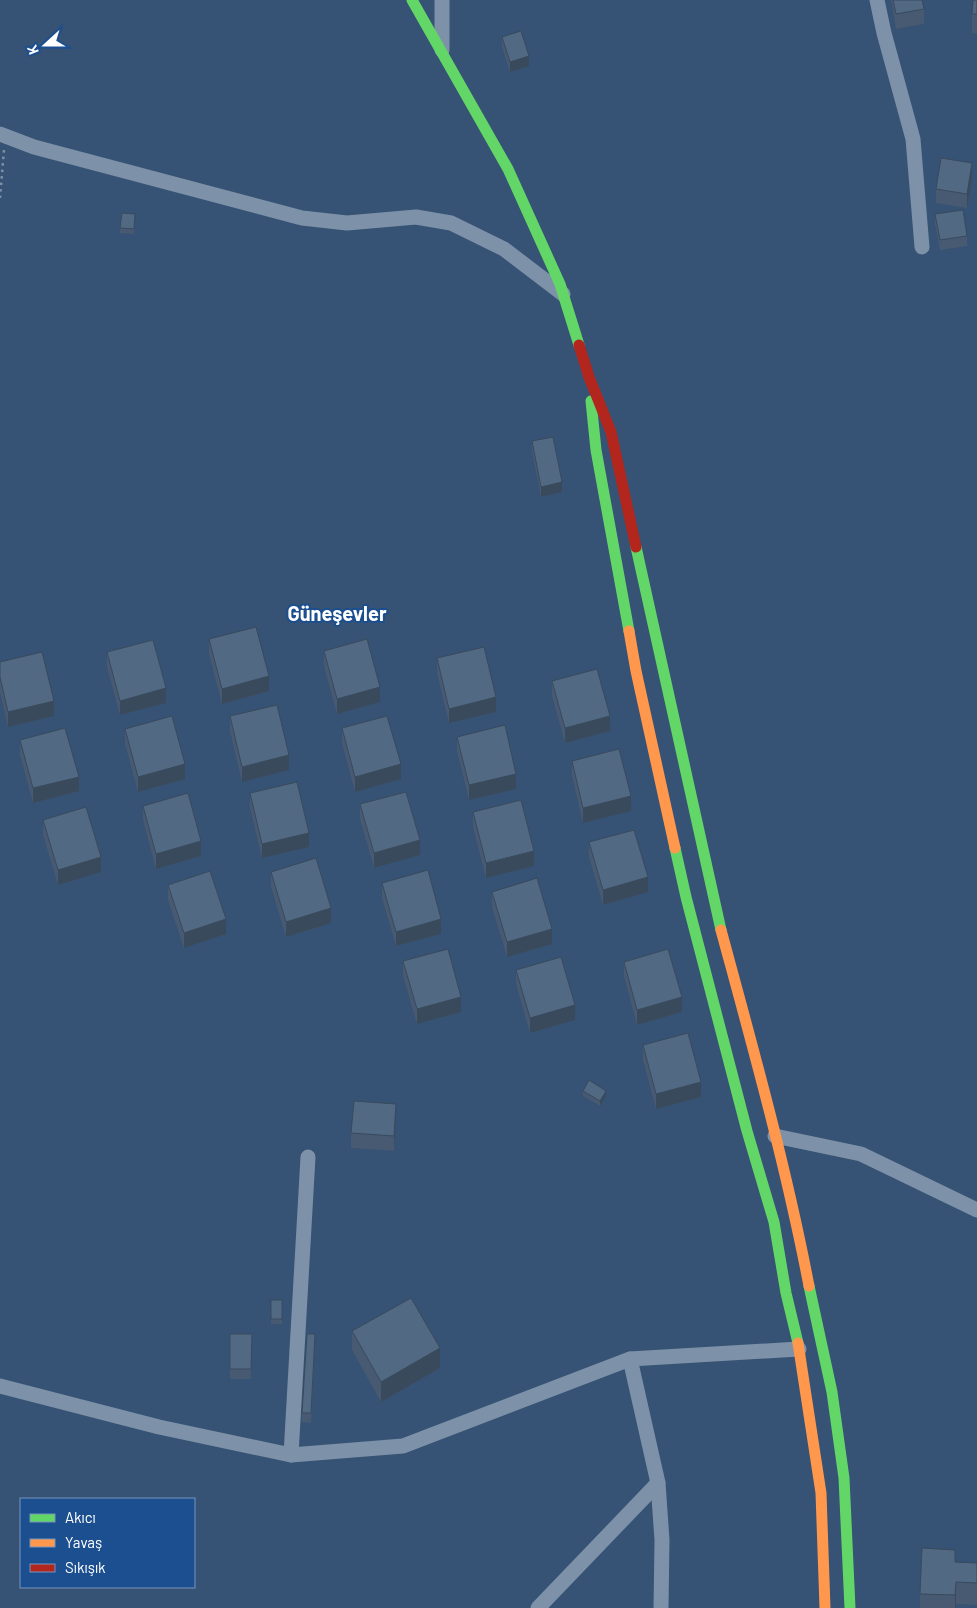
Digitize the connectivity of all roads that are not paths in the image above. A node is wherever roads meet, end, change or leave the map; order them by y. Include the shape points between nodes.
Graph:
1 (412, 0) edge
2 (442, 0) edge
3 (877, 0) edge
4 (442, 51) junction
5 (2, 135) edge
6 (922, 247) dead end
7 (564, 295) junction
8 (589, 377) junction
9 (775, 1136) junction
10 (308, 1157) dead end
11 (977, 1210) edge
12 (799, 1348) junction
13 (630, 1359) junction
14 (0, 1386) edge
15 (291, 1455) junction
16 (658, 1483) junction
17 (539, 1607) edge
18 (661, 1608) edge
19 (824, 1608) edge
20 (850, 1608) edge

1 - 4 main road
2 - 4 street
3 - 6 street via 912,139
4 - 7 main road via 508,169
5 - 7 street via 43,149 302,218 347,224 416,217 450,223 504,249
7 - 8 main road
8 - 9 main road via 611,432 717,914
8 - 12 main road via 596,450 638,680 686,897 774,1222
9 - 11 street via 861,1154
9 - 20 main road via 832,1392 844,1478
10 - 15 street
12 - 13 street
12 - 19 main road via 821,1493
13 - 15 street via 403,1446
13 - 16 street
14 - 15 street via 159,1427
16 - 17 street
16 - 18 street via 662,1540

